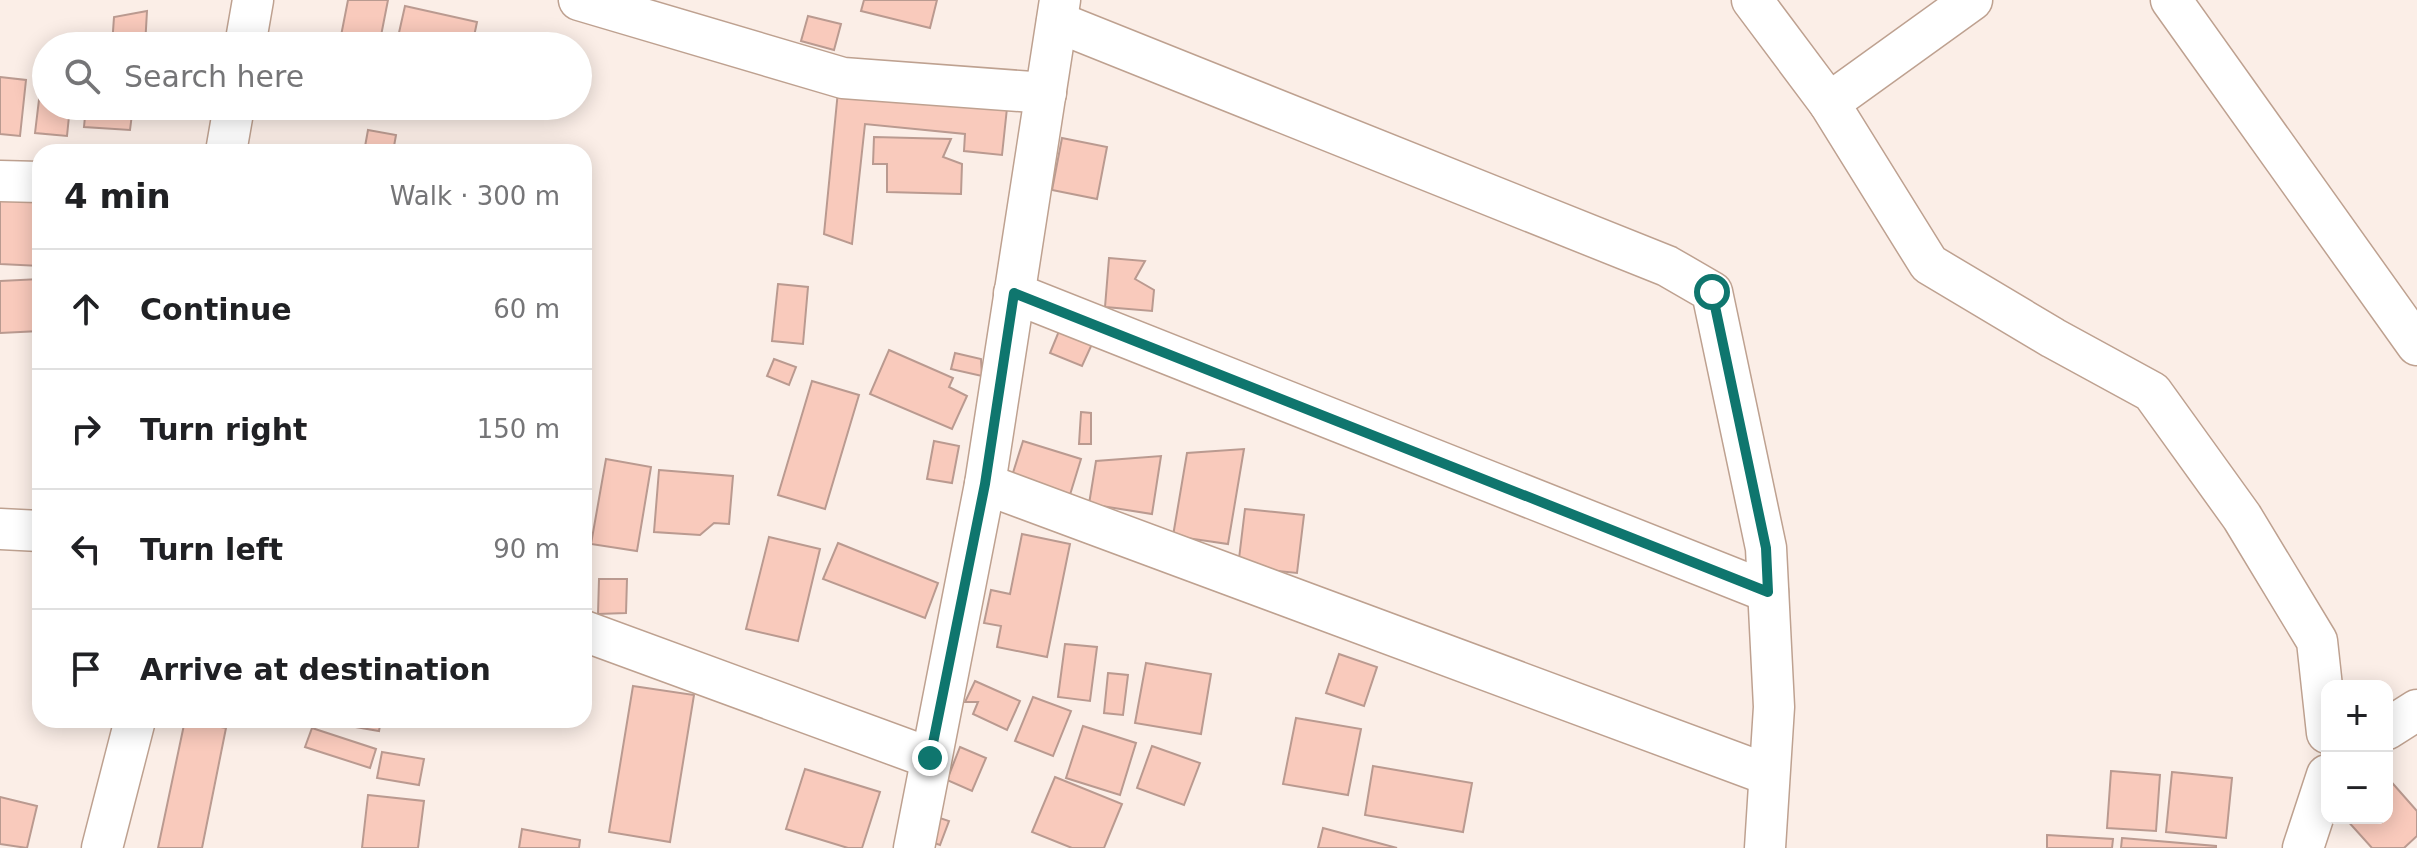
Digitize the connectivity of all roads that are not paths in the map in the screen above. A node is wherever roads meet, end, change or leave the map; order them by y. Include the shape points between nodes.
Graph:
1 (253, 0) edge
2 (579, 0) edge
3 (1752, 0) edge
4 (1972, 0) edge
5 (2171, 0) edge
6 (1058, 11) edge
7 (247, 32) edge
8 (1046, 93) junction
9 (1829, 103) junction
10 (232, 120) edge
11 (227, 144) edge
12 (0, 181) edge
13 (32, 182) edge
14 (1014, 293) junction
15 (2417, 345) edge
16 (985, 484) junction
17 (0, 529) edge
18 (32, 531) edge
19 (1768, 592) junction
20 (592, 634) edge
21 (2321, 680) edge
22 (2417, 710) edge
23 (2393, 725) edge
24 (133, 728) edge
25 (930, 758) junction
26 (1769, 775) junction
27 (2321, 803) edge
28 (2313, 840) edge
29 (102, 848) edge
30 (914, 848) edge
31 (1765, 848) edge

1 - 7 street
2 - 8 street via 843,78
3 - 9 street
4 - 9 street
5 - 15 street
6 - 8 street
6 - 19 street via 1667,266 1712,292 1766,548
8 - 14 street
9 - 21 street via 1929,264 2152,392 2242,517 2317,641
10 - 11 street
12 - 13 street
14 - 16 street
14 - 19 street
16 - 25 street
16 - 26 street
17 - 18 street
19 - 26 street via 1774,707
20 - 25 street
22 - 23 street
24 - 29 street
25 - 30 street
26 - 31 street
27 - 28 street

